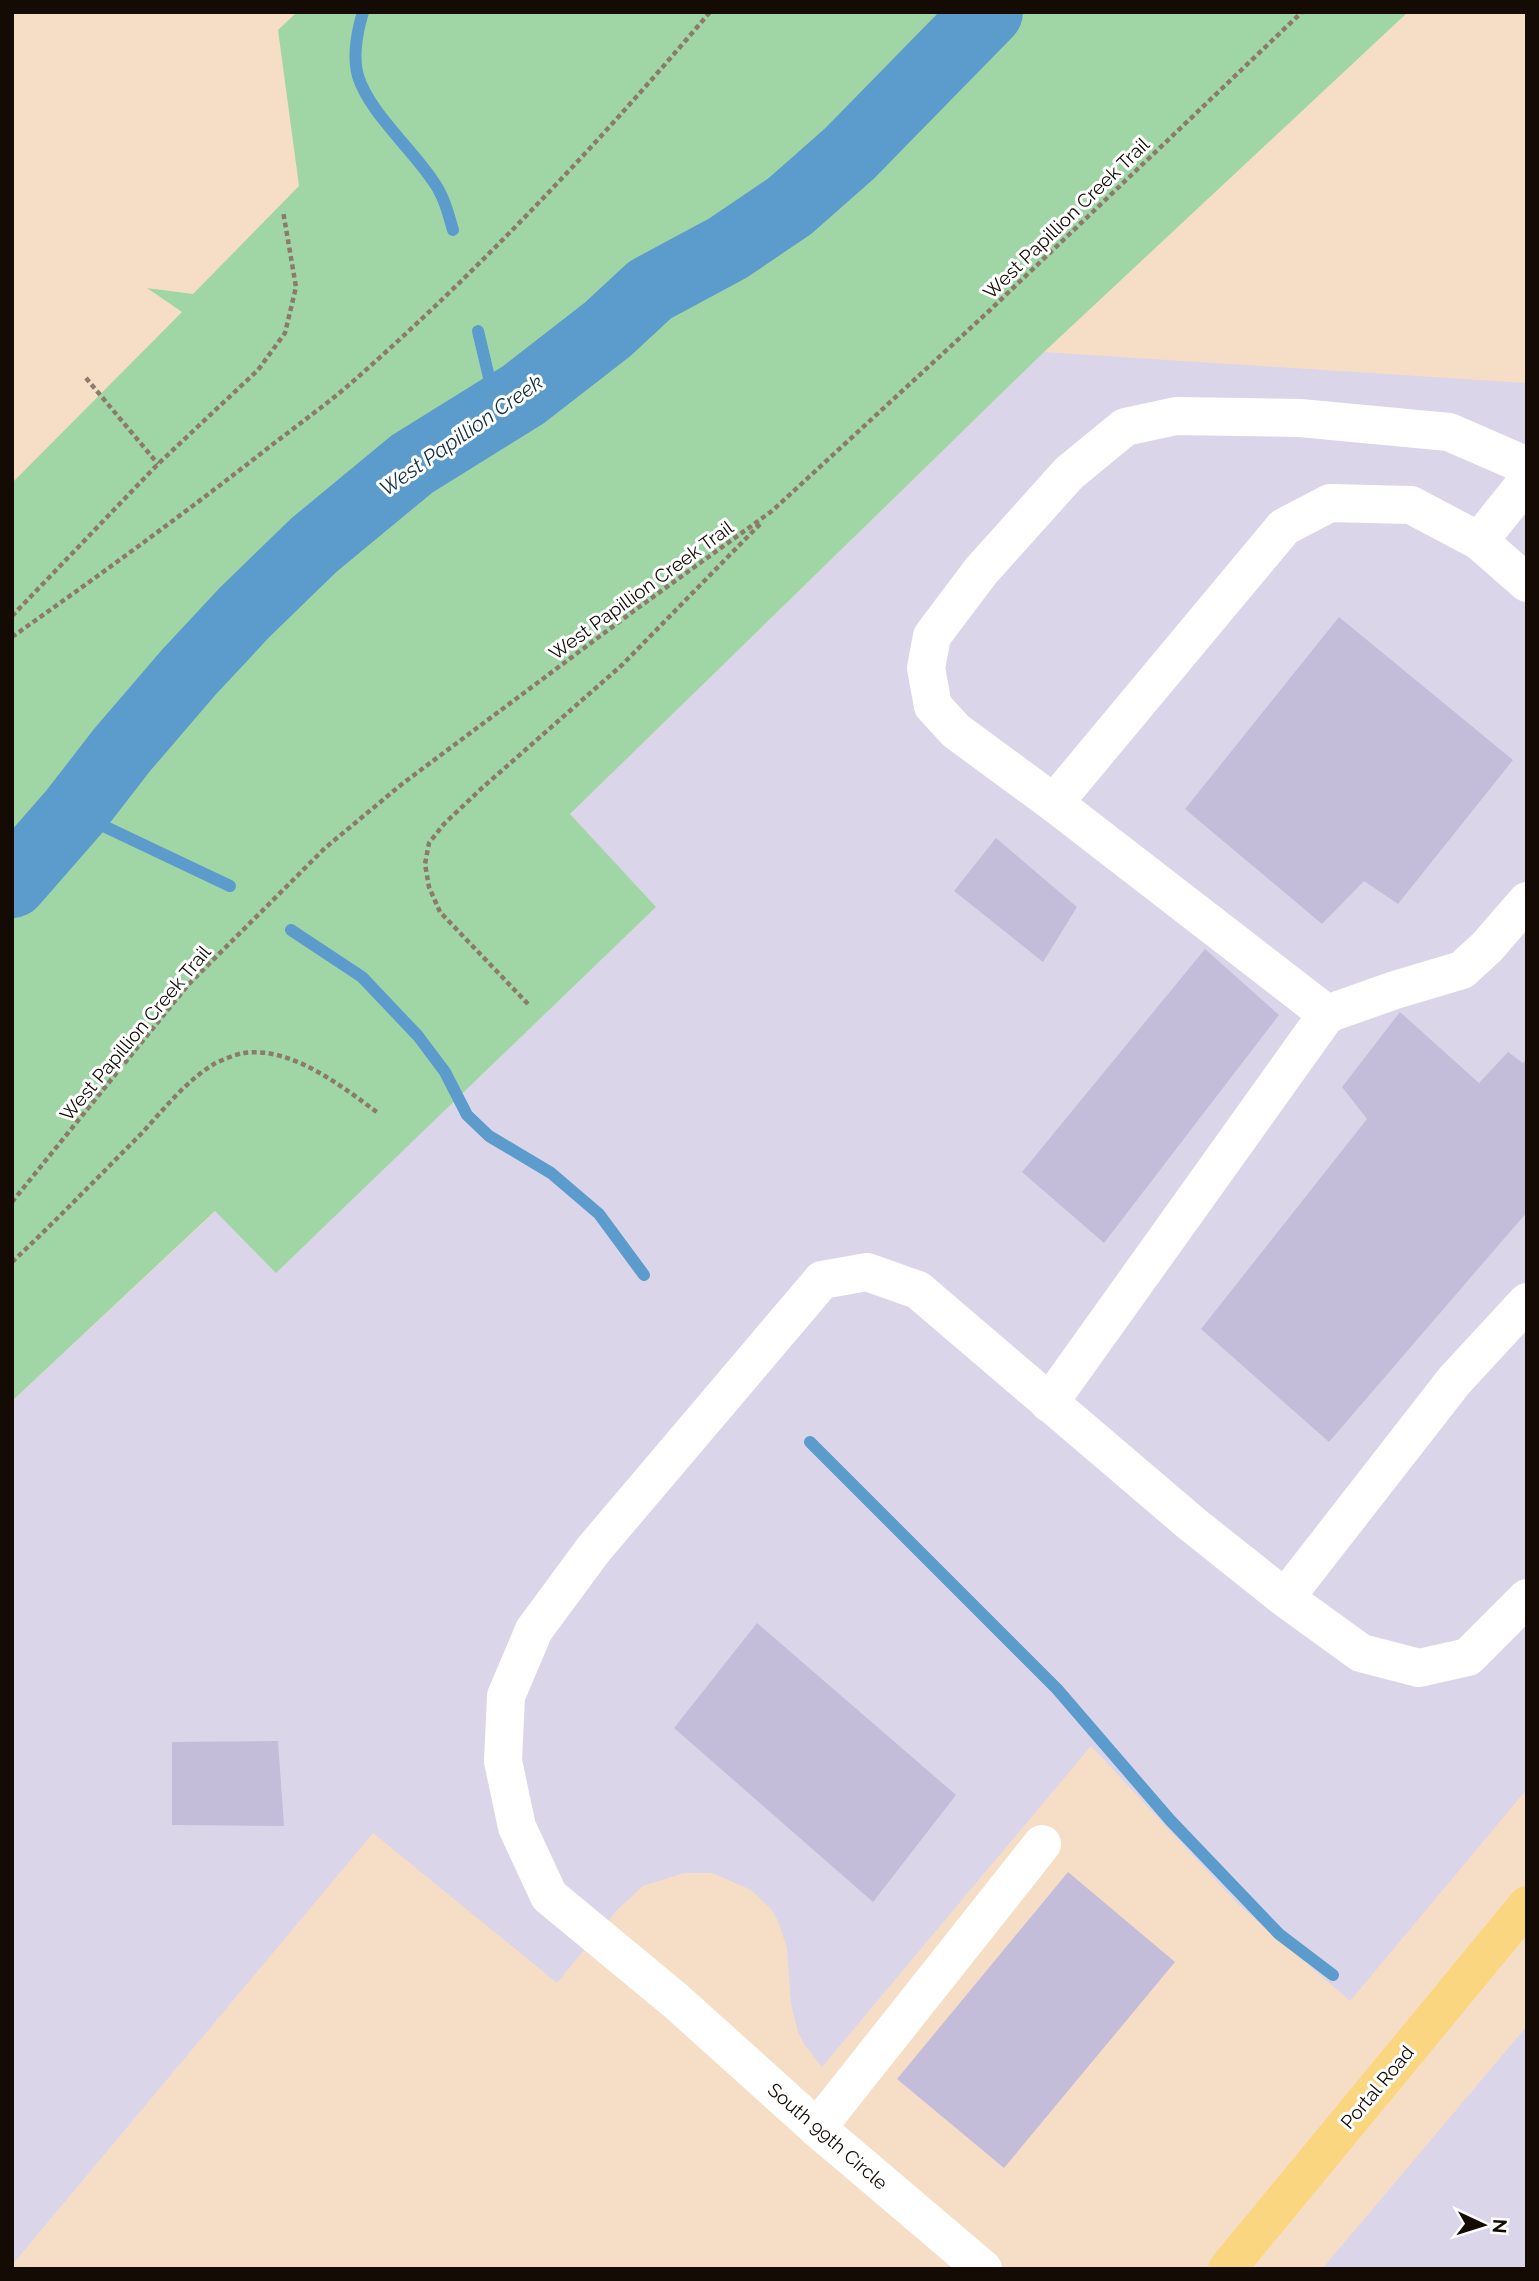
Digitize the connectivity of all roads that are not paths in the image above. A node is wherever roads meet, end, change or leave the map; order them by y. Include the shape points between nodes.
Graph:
1 (1527, 466) edge
2 (1527, 481) edge
3 (1479, 541) junction
4 (1527, 583) edge
5 (1054, 803) junction
6 (1527, 901) edge
7 (1327, 1014) junction
8 (1527, 1302) edge
9 (1049, 1403) junction
10 (1285, 1598) junction
11 (1527, 1598) edge
12 (1042, 1844) dead end
13 (1527, 1905) edge
14 (817, 2128) junction
15 (983, 2269) edge
16 (1227, 2269) edge

1 - 5 street via 1449,432 1300,418 1176,416 1125,427 1069,473 981,571 932,636 926,668 933,706 956,731
2 - 3 street
3 - 4 street
3 - 5 street via 1411,505 1331,503 1284,527
5 - 7 street
6 - 7 street via 1462,970
7 - 9 street
8 - 10 street via 1454,1381
9 - 10 street, South 99th Circle
9 - 14 street, South 99th Circle via 918,1290 867,1272 822,1280 593,1550 534,1630 506,1696 503,1761 517,1827 549,1896 676,2001
10 - 11 street, South 99th Circle via 1361,1653 1419,1668 1468,1657
12 - 14 street
13 - 16 main road, Portal Road
14 - 15 street, South 99th Circle

